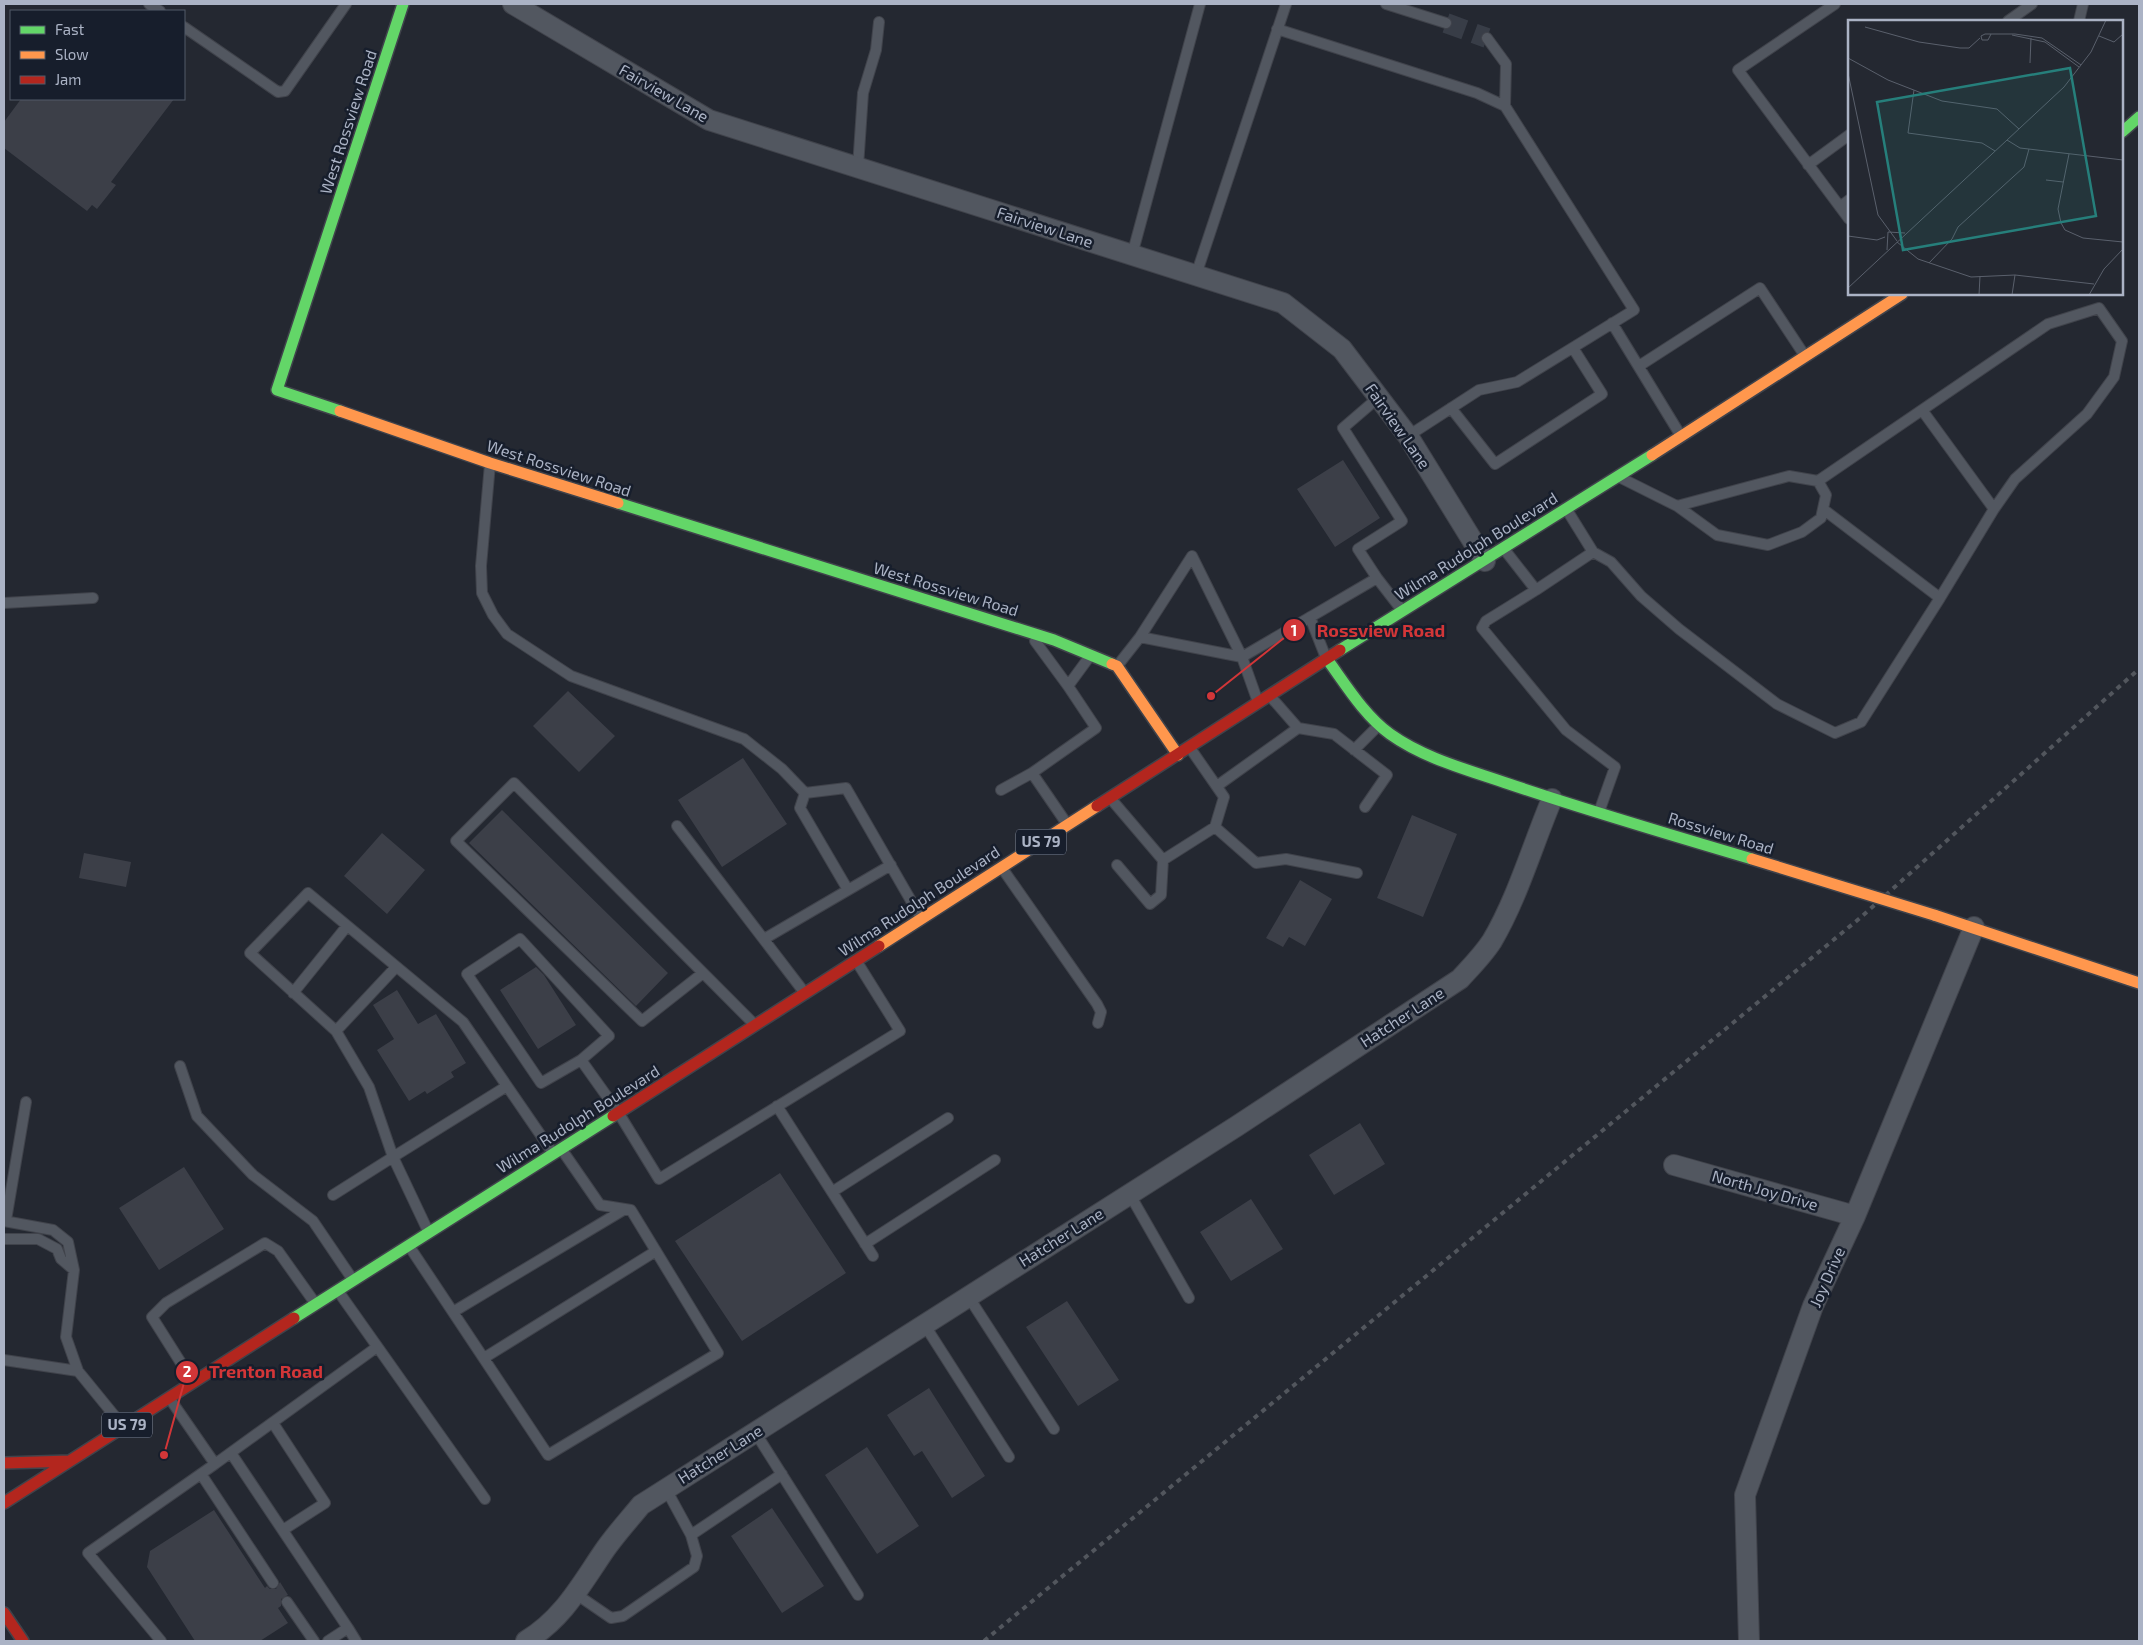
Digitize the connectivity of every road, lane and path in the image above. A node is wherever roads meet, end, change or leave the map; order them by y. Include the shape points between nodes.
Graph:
1 (346, 4) edge
2 (403, 4) edge
3 (513, 4) edge
4 (1200, 4) edge
5 (1286, 4) edge
6 (1386, 4) edge
7 (1835, 4) edge
8 (2032, 4) edge
9 (2083, 4) edge
10 (2009, 20) edge
11 (2079, 20) edge
12 (879, 22) dead end
13 (1446, 23) tunnel mouth
14 (185, 28) edge
15 (1278, 29) junction
16 (1487, 38) tunnel mouth
17 (1505, 106) junction
18 (2139, 117) edge
19 (2123, 131) edge
20 (1848, 136) edge
21 (1808, 165) junction
22 (858, 168) junction
23 (1848, 201) edge
24 (1840, 207) junction
25 (1848, 218) edge
26 (1132, 255) junction
27 (1196, 275) junction
28 (1900, 295) edge
29 (1612, 323) junction
30 (1573, 348) junction
31 (1806, 356) junction
32 (1639, 366) junction
33 (1379, 397) junction
34 (1451, 408) junction
35 (1922, 410) junction
36 (1408, 436) junction
37 (1681, 437) junction
38 (490, 463) junction
39 (1618, 477) junction
40 (1818, 481) junction
41 (1678, 506) junction
42 (1566, 509) junction
43 (1823, 509) junction
44 (1994, 509) junction
45 (1503, 549) junction
46 (1593, 552) junction
47 (1484, 561) junction
48 (1377, 578) junction
49 (1536, 590) junction
50 (92, 598) dead end
51 (1940, 598) junction
52 (4, 602) edge
53 (1402, 610) junction
54 (1310, 617) junction
55 (1028, 632) junction
56 (1140, 637) junction
57 (1091, 655) junction
58 (1242, 657) junction
59 (1327, 659) junction
60 (1117, 666) junction
61 (1068, 686) junction
62 (1270, 696) junction
63 (1258, 703) junction
64 (1380, 724) junction
65 (1298, 728) junction
66 (1190, 747) junction
67 (1354, 750) junction
68 (1178, 755) junction
69 (1032, 773) junction
70 (1217, 786) junction
71 (1001, 790) dead end
72 (805, 793) junction
73 (1110, 798) junction
74 (1552, 799) junction
75 (1365, 807) dead end
76 (1599, 813) junction
77 (1068, 825) junction
78 (677, 826) dead end
79 (1215, 827) junction
80 (1163, 860) junction
81 (890, 865) junction
82 (1117, 865) dead end
83 (1001, 868) junction
84 (1357, 873) dead end
85 (848, 890) junction
86 (921, 919) junction
87 (347, 926) junction
88 (1974, 927) junction
89 (764, 939) junction
90 (856, 960) junction
91 (396, 967) junction
92 (703, 973) junction
93 (2139, 983) edge
94 (293, 992) junction
95 (805, 992) junction
96 (1098, 1023) dead end
97 (755, 1025) junction
98 (336, 1031) junction
99 (581, 1060) junction
100 (180, 1066) dead end
101 (507, 1086) junction
102 (26, 1102) dead end
103 (777, 1106) junction
104 (618, 1112) junction
105 (948, 1118) dead end
106 (557, 1151) junction
107 (393, 1157) junction
108 (995, 1160) dead end
109 (1674, 1165) dead end
110 (832, 1192) junction
111 (1129, 1193) junction
112 (333, 1195) dead end
113 (625, 1209) junction
114 (1855, 1216) junction
115 (5, 1221) edge
116 (428, 1232) junction
117 (4, 1239) edge
118 (865, 1244) junction
119 (408, 1245) junction
120 (656, 1251) junction
121 (873, 1256) dead end
122 (74, 1270) junction
123 (353, 1280) junction
124 (337, 1290) junction
125 (968, 1296) junction
126 (1189, 1298) dead end
127 (316, 1304) junction
128 (453, 1312) junction
129 (924, 1324) junction
130 (377, 1347) junction
131 (484, 1358) junction
132 (4, 1360) edge
133 (78, 1371) junction
134 (193, 1382) junction
135 (170, 1397) junction
136 (273, 1423) junction
137 (123, 1427) junction
138 (1054, 1428) dead end
139 (755, 1432) junction
140 (231, 1453) junction
141 (1009, 1456) dead end
142 (74, 1460) junction
143 (4, 1463) edge
144 (215, 1464) junction
145 (202, 1474) junction
146 (782, 1474) junction
147 (666, 1489) junction
148 (485, 1499) dead end
149 (4, 1503) edge
150 (283, 1530) junction
151 (691, 1535) junction
152 (273, 1583) dead end
153 (576, 1594) junction
154 (858, 1595) dead end
155 (287, 1602) dead end
156 (4, 1613) edge
157 (348, 1628) junction
158 (23, 1641) edge
159 (161, 1641) edge
160 (314, 1641) edge
161 (328, 1641) edge
162 (356, 1641) edge
163 (526, 1641) edge
164 (1748, 1641) edge

1 - 14 lane via 285,92 278,92
2 - 38 main road, West Rossview Road via 277,390
3 - 22 street, Fairview Lane via 709,120
4 - 26 lane
5 - 15 lane
6 - 13 lane
7 - 21 lane via 1738,70
8 - 10 lane
9 - 11 lane
12 - 22 lane via 876,50 863,93
15 - 17 lane via 1476,93
15 - 27 lane
16 - 17 lane via 1506,64
17 - 29 lane via 1634,310
18 - 19 main road
20 - 21 lane
21 - 24 lane
22 - 26 street, Fairview Lane
23 - 24 lane
24 - 25 lane
26 - 27 street, Fairview Lane
27 - 33 street, Fairview Lane via 1283,303 1342,349
28 - 31 main road, Wilma Rudolph Boulevard / US 79
29 - 30 lane
29 - 32 lane
30 - 34 lane via 1517,382 1479,390
30 - 34 lane via 1602,394 1495,464
31 - 32 lane via 1760,288
31 - 37 main road, Wilma Rudolph Boulevard / US 79
32 - 37 lane
33 - 36 street, Fairview Lane
33 - 48 lane via 1343,428 1402,521 1358,549
34 - 36 lane
35 - 40 lane
35 - 44 lane
35 - 44 lane via 2048,324 2099,308 2122,341 2114,377 2088,414 2015,479
36 - 47 street, Fairview Lane
37 - 39 main road, Wilma Rudolph Boulevard / US 79
38 - 55 main road, West Rossview Road
38 - 72 lane via 481,566 482,593 507,634 571,676 744,739 782,769
39 - 41 lane
39 - 42 main road, Wilma Rudolph Boulevard / US 79
40 - 41 lane via 1789,476
40 - 43 lane via 1826,495
41 - 43 lane via 1717,535 1768,545 1802,532 1821,518
42 - 45 main road, Wilma Rudolph Boulevard / US 79
42 - 46 lane
43 - 51 lane
44 - 51 lane
45 - 47 main road, Wilma Rudolph Boulevard / US 79
45 - 49 lane
46 - 49 lane
46 - 51 lane via 1610,562 1641,596 1679,629 1777,704 1835,733 1860,722
47 - 53 main road, Wilma Rudolph Boulevard / US 79
48 - 53 lane
48 - 54 lane
49 - 76 lane via 1486,621 1482,628 1566,730 1615,767
50 - 52 lane
53 - 59 main road, Wilma Rudolph Boulevard / US 79
54 - 58 lane
54 - 59 lane
55 - 57 main road, West Rossview Road
55 - 61 lane
56 - 58 lane
56 - 58 lane via 1192,556
56 - 60 lane
57 - 60 main road, West Rossview Road
57 - 61 lane
58 - 63 lane
59 - 62 main road, Wilma Rudolph Boulevard / US 79
59 - 64 main road, Rossview Road via 1352,694
60 - 68 main road
61 - 69 lane via 1096,728
62 - 63 main road, Wilma Rudolph Boulevard / US 79
62 - 65 lane
63 - 66 main road, Wilma Rudolph Boulevard / US 79
64 - 67 lane
64 - 74 main road, Rossview Road via 1389,734 1420,752
65 - 67 lane via 1334,734
65 - 70 lane
66 - 68 main road, Wilma Rudolph Boulevard / US 79
66 - 70 lane
67 - 75 lane via 1386,774
68 - 73 main road, Wilma Rudolph Boulevard / US 79
69 - 71 lane
69 - 77 lane
70 - 79 lane via 1224,797
72 - 81 lane via 846,788
72 - 85 lane via 800,808
73 - 77 main road, Wilma Rudolph Boulevard / US 79
73 - 80 lane
74 - 76 main road, Rossview Road
74 - 111 street, Hatcher Lane via 1492,940 1460,979
76 - 88 main road, Rossview Road, bridge
77 - 83 main road, Wilma Rudolph Boulevard / US 79
78 - 89 lane
79 - 80 lane
79 - 84 lane via 1256,863 1286,859
80 - 82 lane via 1161,895 1150,904
81 - 85 lane
81 - 86 lane
83 - 86 main road, Wilma Rudolph Boulevard / US 79
83 - 96 lane via 1097,1004 1101,1012
85 - 89 lane
86 - 90 main road, Wilma Rudolph Boulevard / US 79
87 - 91 lane
87 - 94 lane
87 - 94 lane via 308,893 250,953
88 - 93 main road, Rossview Road
88 - 114 street, Joy Drive
89 - 95 lane
90 - 95 main road, Wilma Rudolph Boulevard / US 79
90 - 103 lane via 900,1031
91 - 98 lane
91 - 101 lane via 463,1022
92 - 92 lane via 514,783 456,841 642,1021
92 - 97 lane
94 - 98 lane
95 - 97 main road, Wilma Rudolph Boulevard / US 79
97 - 104 main road, Wilma Rudolph Boulevard / US 79
98 - 107 lane via 369,1087
99 - 99 lane via 541,1083 467,974 520,939 609,1036
99 - 104 lane
100 - 123 lane via 197,1116 253,1175 312,1222
101 - 106 lane
101 - 107 lane
102 - 115 lane
103 - 104 lane via 659,1179
103 - 110 lane
104 - 106 main road, Wilma Rudolph Boulevard / US 79
105 - 110 lane
106 - 113 lane via 600,1205
106 - 116 main road, Wilma Rudolph Boulevard / US 79
107 - 112 lane
107 - 116 lane
108 - 118 lane
109 - 114 street, North Joy Drive
110 - 118 lane
111 - 125 street, Hatcher Lane
111 - 126 lane
113 - 120 lane via 631,1210
113 - 128 lane
114 - 164 street, Joy Drive via 1813,1306 1745,1495
115 - 122 lane via 53,1230 68,1242
116 - 119 main road, Wilma Rudolph Boulevard / US 79
117 - 122 lane via 38,1239 57,1249
118 - 121 lane
119 - 123 main road, Wilma Rudolph Boulevard / US 79
119 - 128 lane
120 - 131 lane
120 - 131 lane via 718,1353 548,1455
122 - 133 lane via 66,1337
123 - 124 main road, Wilma Rudolph Boulevard / US 79
124 - 127 main road, Wilma Rudolph Boulevard / US 79
124 - 130 lane
125 - 129 street, Hatcher Lane
125 - 138 lane
127 - 134 main road, Wilma Rudolph Boulevard / US 79
127 - 134 lane via 278,1251 265,1243 166,1303 152,1317
128 - 131 lane
129 - 139 street, Hatcher Lane
129 - 141 lane
130 - 136 lane
130 - 148 lane
132 - 133 lane
133 - 137 lane
134 - 135 main road, Wilma Rudolph Boulevard / US 79
135 - 137 main road, Wilma Rudolph Boulevard / US 79
135 - 144 lane
136 - 140 lane
136 - 150 lane via 325,1503
137 - 142 main road, Wilma Rudolph Boulevard / US 79
139 - 146 lane
139 - 147 street, Hatcher Lane
140 - 144 lane
140 - 150 lane
142 - 143 main road
142 - 149 main road, Wilma Rudolph Boulevard / US 79
144 - 145 lane
145 - 152 lane
145 - 159 lane via 88,1553
146 - 151 lane
146 - 154 lane
147 - 151 lane
147 - 153 street, Hatcher Lane via 641,1505 603,1552
150 - 157 lane
151 - 153 lane via 697,1556 694,1567 623,1616 611,1618
153 - 163 street, Hatcher Lane via 554,1621
155 - 160 lane
156 - 158 main road
157 - 161 lane
157 - 162 lane

